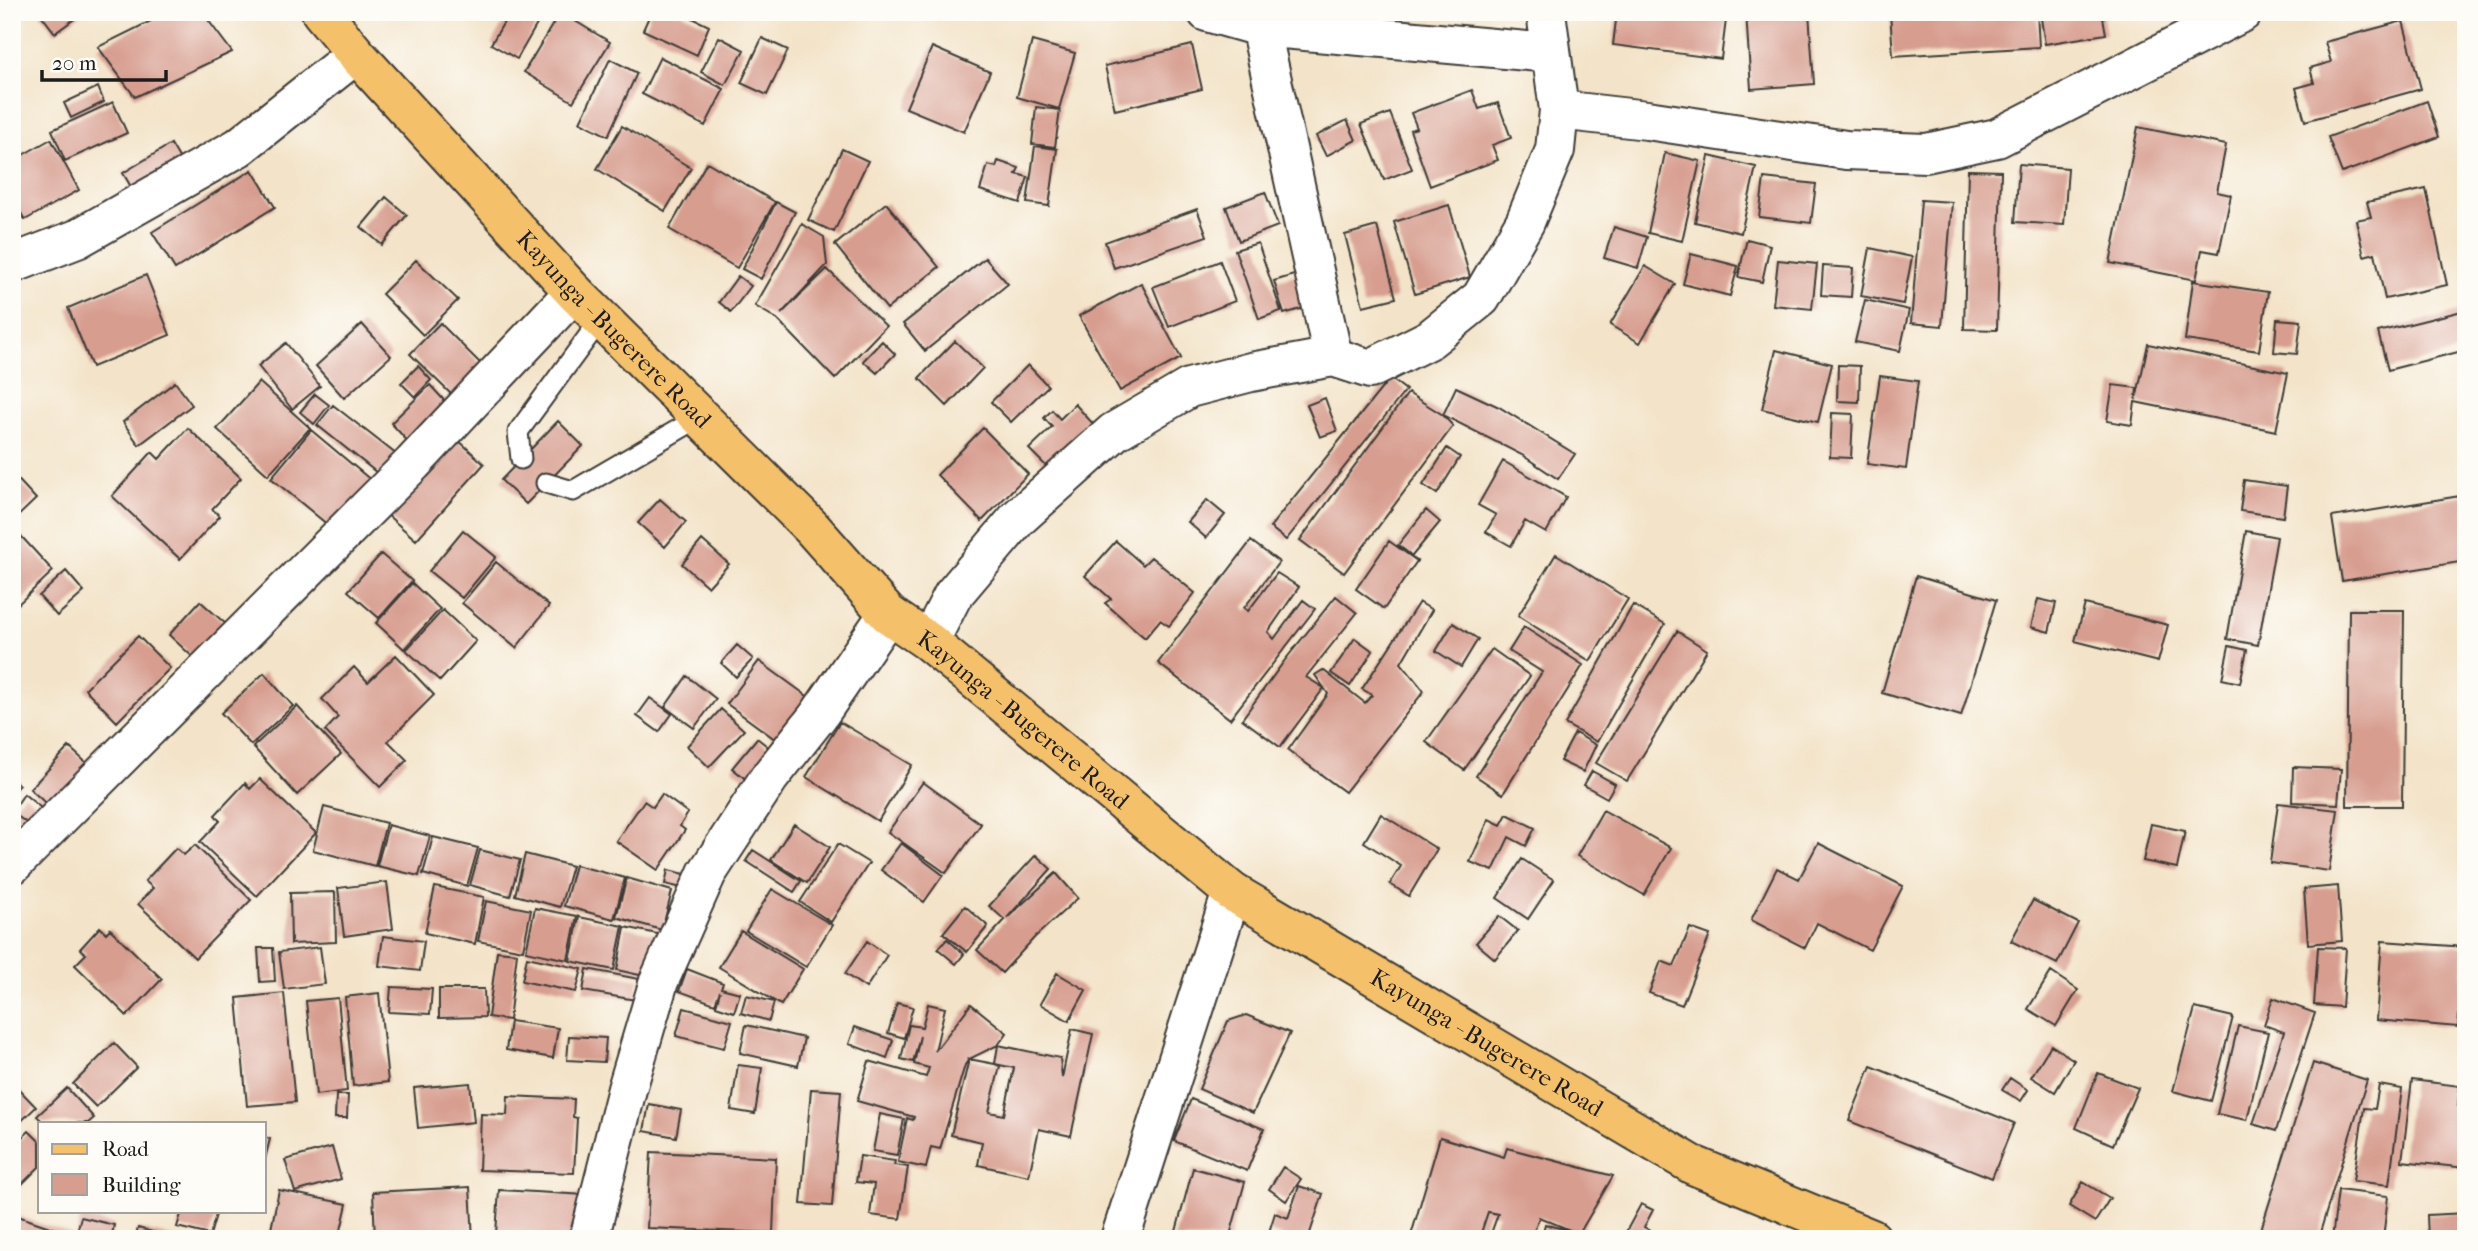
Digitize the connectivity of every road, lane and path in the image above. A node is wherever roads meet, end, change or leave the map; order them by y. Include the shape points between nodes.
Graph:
1 (321, 12) edge
2 (1207, 12) edge
3 (1546, 12) edge
4 (2243, 12) edge
5 (1259, 20) edge
6 (1550, 53) junction
7 (356, 54) junction
8 (1559, 110) junction
9 (12, 264) edge
10 (574, 292) junction
11 (601, 319) junction
12 (1333, 357) junction
13 (700, 417) junction
14 (521, 459) dead end
15 (546, 483) dead end
16 (888, 614) junction
17 (929, 642) junction
18 (12, 865) edge
19 (1231, 892) junction
20 (589, 1239) edge
21 (1120, 1239) edge
22 (1872, 1239) edge

1 - 7 main road, Kayunga - Bugerere Road
2 - 5 street
3 - 6 street
4 - 8 street via 1997,138 1926,153 1846,150
5 - 6 street
5 - 12 street
6 - 8 street
7 - 9 street via 239,147 77,239
7 - 10 main road, Kayunga - Bugerere Road
8 - 12 street via 1555,150 1525,222 1481,298 1430,339 1370,369
10 - 11 main road, Kayunga - Bugerere Road
10 - 18 street via 413,463
11 - 13 main road, Kayunga - Bugerere Road
11 - 14 lane via 518,432
12 - 17 street via 1189,388 1114,432 1018,517 953,595
13 - 15 lane via 573,491
13 - 16 main road, Kayunga - Bugerere Road via 811,527
16 - 17 main road, Kayunga - Bugerere Road
16 - 20 street via 769,778 708,873 659,981
17 - 19 main road, Kayunga - Bugerere Road
19 - 21 street
19 - 22 main road, Kayunga - Bugerere Road via 1693,1165

